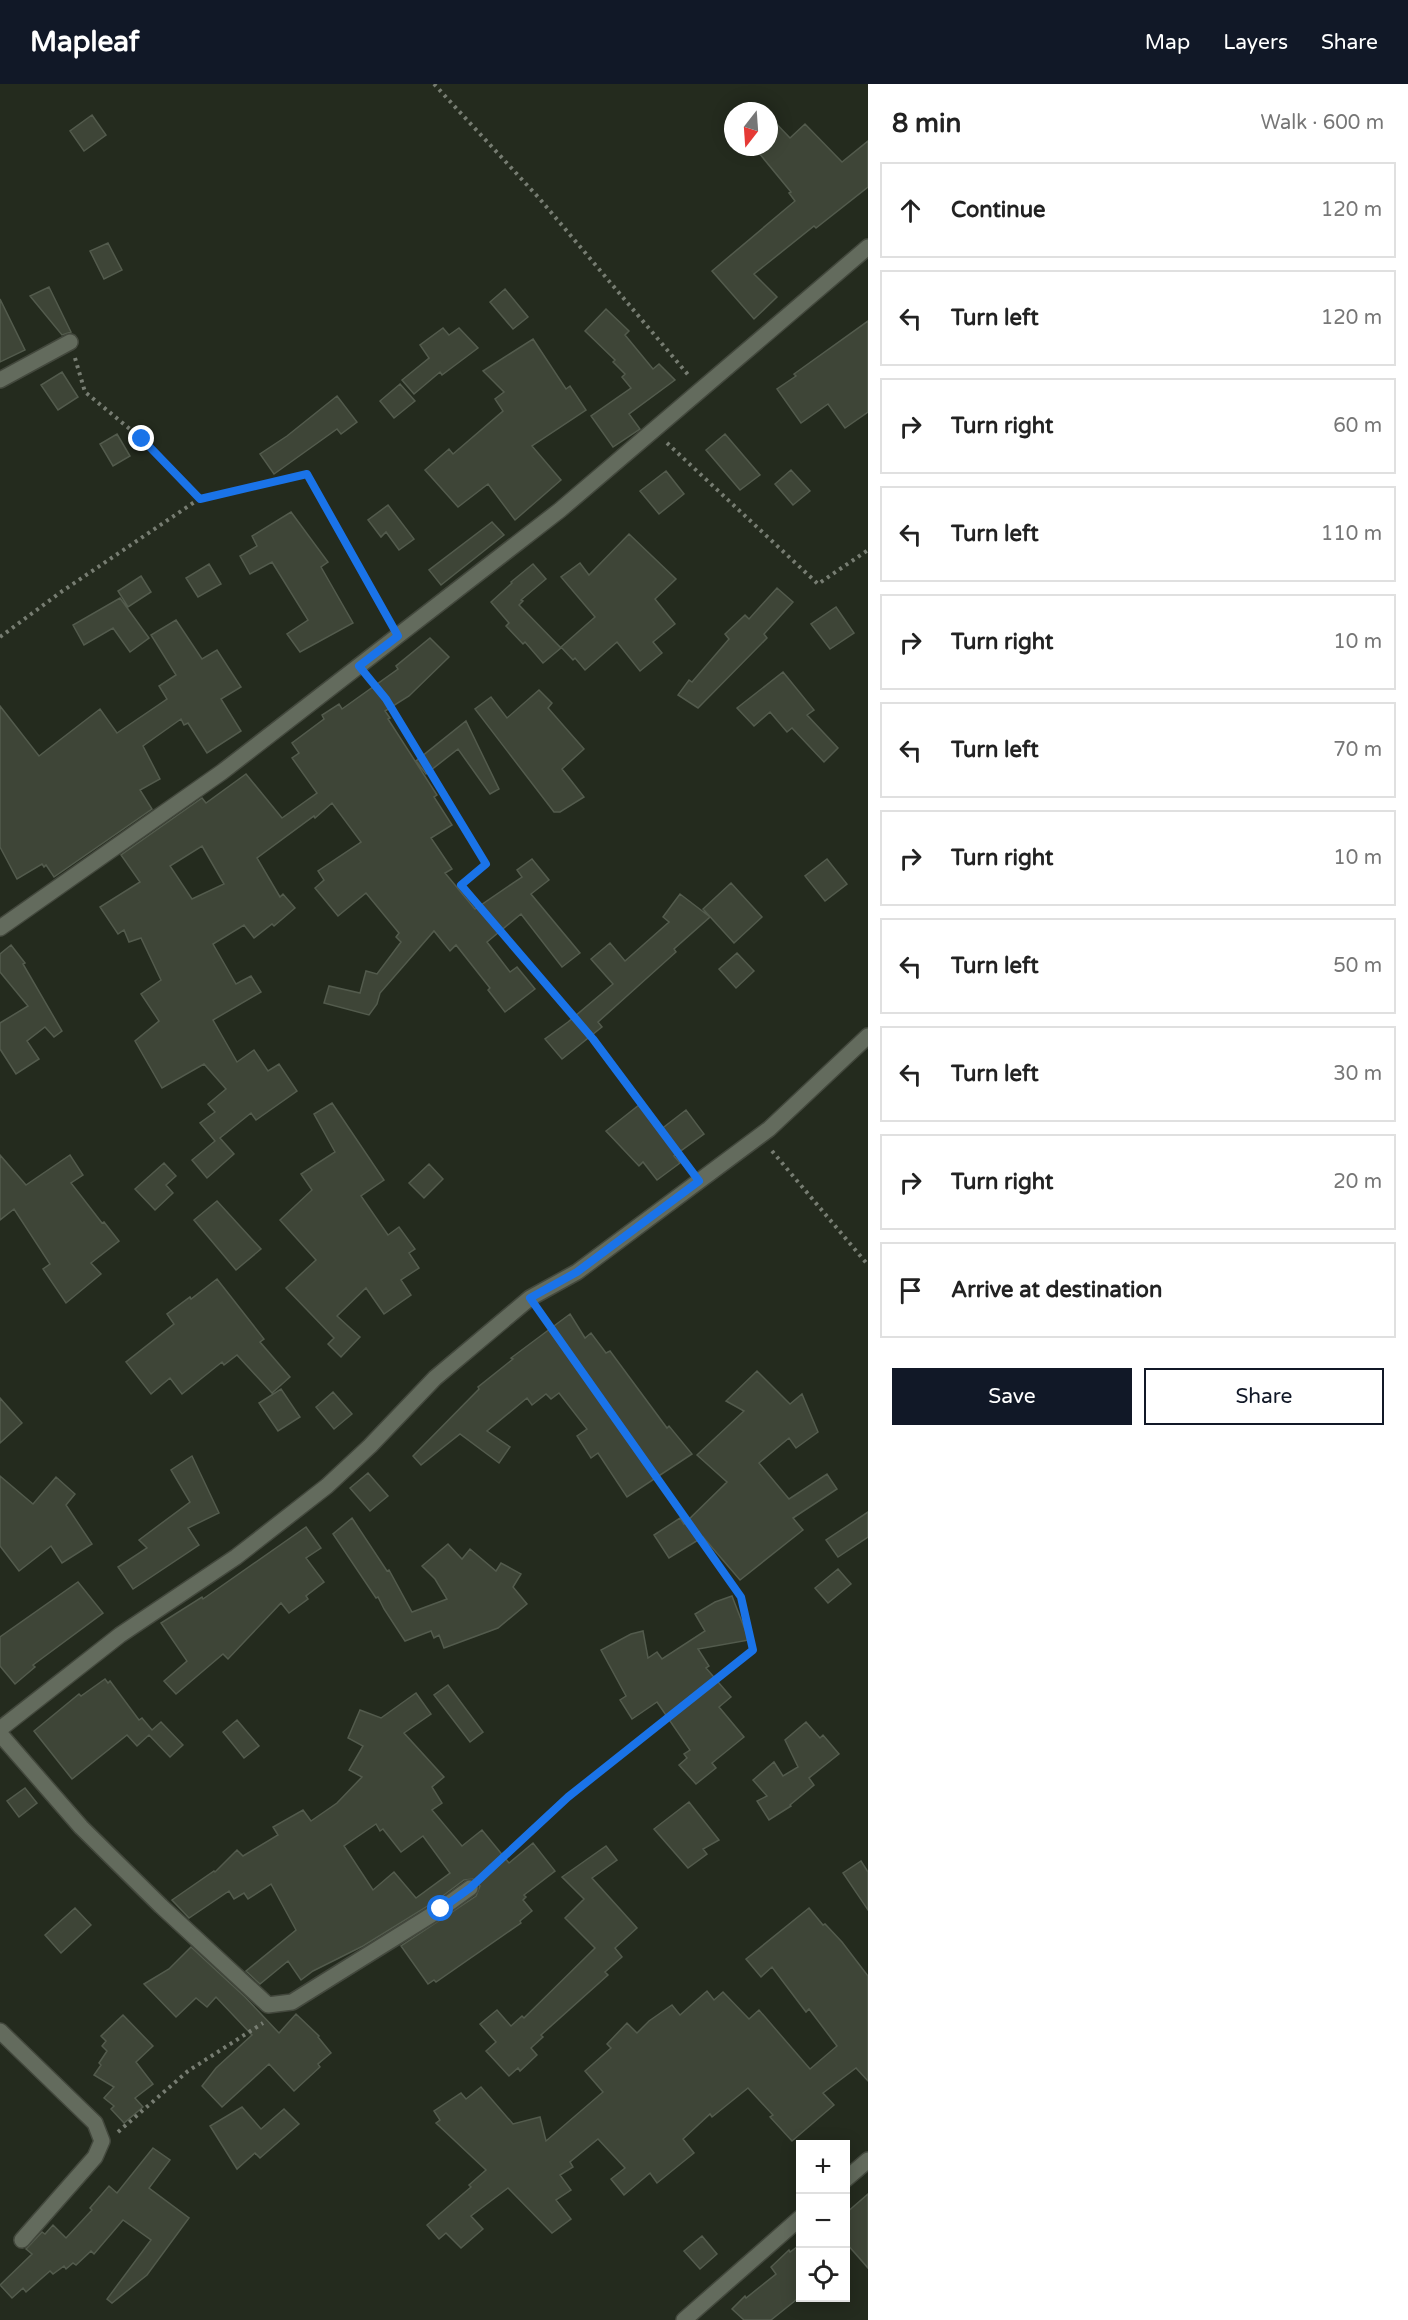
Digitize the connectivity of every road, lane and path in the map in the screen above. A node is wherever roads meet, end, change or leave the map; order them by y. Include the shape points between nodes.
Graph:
1 (434, 84) edge
2 (868, 247) edge
3 (70, 342) joint
4 (0, 380) edge
5 (701, 390) junction
6 (653, 430) junction
7 (200, 499) junction
8 (868, 550) edge
9 (398, 636) junction
10 (0, 638) edge
11 (359, 666) junction
12 (0, 928) edge
13 (868, 1036) edge
14 (759, 1135) junction
15 (699, 1181) junction
16 (868, 1264) edge
17 (530, 1298) junction
18 (0, 1731) edge
19 (470, 1888) joint
20 (278, 2004) junction
21 (0, 2031) edge
22 (102, 2141) junction
23 (868, 2160) edge
24 (850, 2176) edge
25 (796, 2222) edge
26 (22, 2240) dead end
27 (684, 2320) edge

1 - 5 path via 539,198
2 - 5 street
3 - 4 street
3 - 7 path via 85,392 142,439
5 - 6 street
6 - 8 path via 818,584
6 - 9 street via 560,510
7 - 9 path via 307,474
7 - 10 path
9 - 11 street
11 - 12 street via 222,772
11 - 15 path via 386,699 486,864 461,885 593,1039
13 - 14 street
14 - 15 street
14 - 16 path
15 - 17 street via 577,1272
17 - 18 street via 435,1378 327,1486 236,1557 120,1635
17 - 19 path via 741,1597 753,1650 568,1797
18 - 20 street via 81,1827 161,1906 268,2005
19 - 20 street via 292,2002
20 - 22 path via 266,2021 188,2071 123,2129
21 - 22 street via 95,2124
22 - 26 street via 95,2157
23 - 24 street
25 - 27 street

